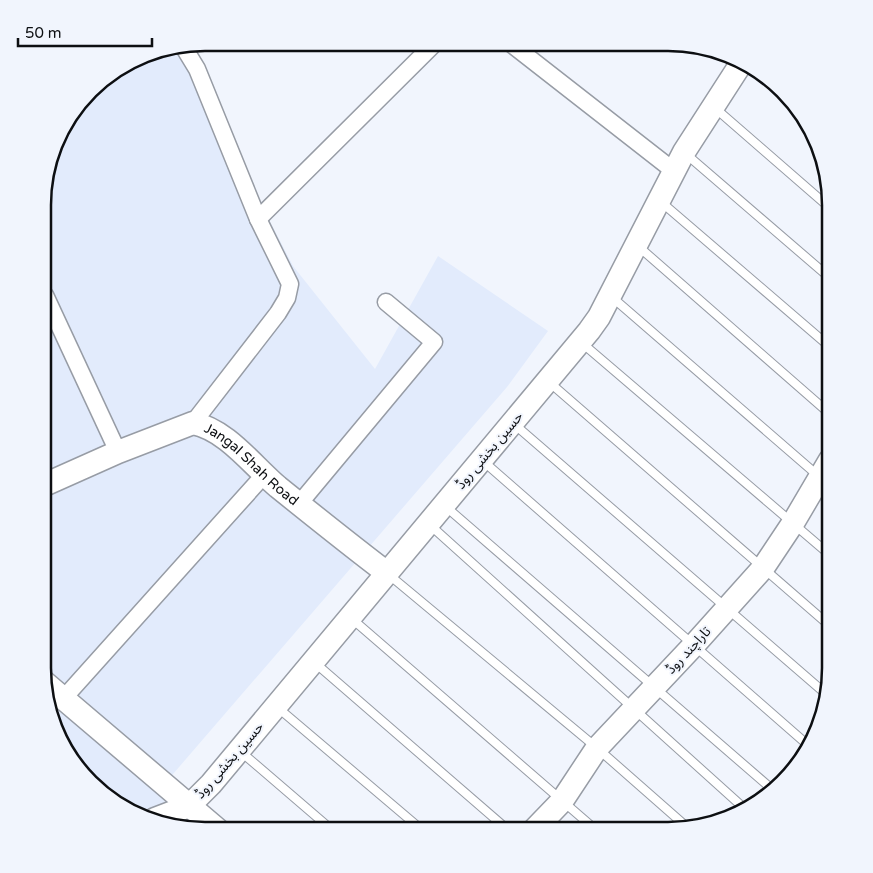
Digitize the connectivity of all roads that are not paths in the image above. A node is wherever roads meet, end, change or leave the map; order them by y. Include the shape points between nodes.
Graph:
1 (427, 51) edge
2 (521, 51) edge
3 (187, 53) edge
4 (738, 68) edge
5 (713, 106) junction
6 (679, 162) junction
7 (659, 200) junction
8 (821, 200) edge
9 (258, 219) junction
10 (635, 244) junction
11 (821, 271) edge
12 (609, 295) junction
13 (386, 302) dead end
14 (51, 308) edge
15 (821, 340) edge
16 (580, 342) junction
17 (548, 381) junction
18 (821, 406) edge
19 (512, 422) junction
20 (193, 423) junction
21 (118, 452) junction
22 (482, 459) junction
23 (821, 469) edge
24 (264, 475) junction
25 (52, 483) edge
26 (821, 483) edge
27 (299, 504) junction
28 (444, 504) junction
29 (793, 523) junction
30 (428, 524) junction
31 (821, 547) edge
32 (763, 568) junction
33 (387, 573) junction
34 (726, 608) junction
35 (349, 617) junction
36 (821, 618) edge
37 (694, 645) junction
38 (313, 660) junction
39 (654, 687) junction
40 (820, 689) edge
41 (53, 690) edge
42 (63, 699) junction
43 (275, 705) junction
44 (634, 708) junction
45 (803, 741) edge
46 (597, 748) junction
47 (238, 750) junction
48 (767, 785) edge
49 (562, 802) junction
50 (739, 804) edge
51 (189, 806) junction
52 (163, 816) edge
53 (207, 821) edge
54 (321, 821) edge
55 (411, 821) edge
56 (498, 821) edge
57 (543, 821) edge
58 (585, 821) edge
59 (680, 821) edge

1 - 9 street
2 - 6 street
3 - 9 street via 197,69
4 - 5 street, حسین بخشی روڈ
5 - 6 street, حسین بخشی روڈ
5 - 8 lane
6 - 7 street, حسین بخشی روڈ
6 - 11 lane
7 - 10 street, حسین بخشی روڈ
7 - 15 lane
9 - 20 street via 290,284 287,298
10 - 12 street, حسین بخشی روڈ
10 - 18 lane
12 - 16 street, حسین بخشی روڈ via 599,317
12 - 23 lane
13 - 27 street via 434,342
14 - 21 street
16 - 17 street, حسین بخشی روڈ
16 - 29 lane
17 - 19 street, حسین بخشی روڈ
17 - 32 lane
19 - 22 street, حسین بخشی روڈ
19 - 34 lane
20 - 21 street, Jangal Shah Road
20 - 24 street, Jangal Shah Road via 219,433
21 - 25 street, Jangal Shah Road
22 - 28 street, حسین بخشی روڈ
22 - 37 lane
24 - 27 street, Jangal Shah Road
24 - 42 street
26 - 29 street, تاراچند روڈ
27 - 33 street, Jangal Shah Road
28 - 30 street, حسین بخشی روڈ
28 - 39 lane
29 - 31 lane
29 - 32 street, تاراچند روڈ
30 - 33 street, حسین بخشی روڈ
30 - 44 lane
32 - 34 street, تاراچند روڈ
32 - 36 lane
33 - 35 street, حسین بخشی روڈ
33 - 46 lane
34 - 37 street, تاراچند روڈ
34 - 40 lane
35 - 38 street, حسین بخشی روڈ
35 - 49 lane
37 - 39 street, تاراچند روڈ
37 - 45 lane
38 - 43 street, حسین بخشی روڈ
38 - 56 lane
39 - 44 street, تاراچند روڈ
39 - 48 lane
41 - 42 street
42 - 51 street
43 - 47 street, حسین بخشی روڈ
43 - 55 lane
44 - 46 street, تاراچند روڈ
44 - 50 lane
46 - 49 street, تاراچند روڈ
46 - 59 lane
47 - 51 street, حسین بخشی روڈ
47 - 54 lane
49 - 57 street, تاراچند روڈ
49 - 58 lane
51 - 52 street
51 - 53 street

